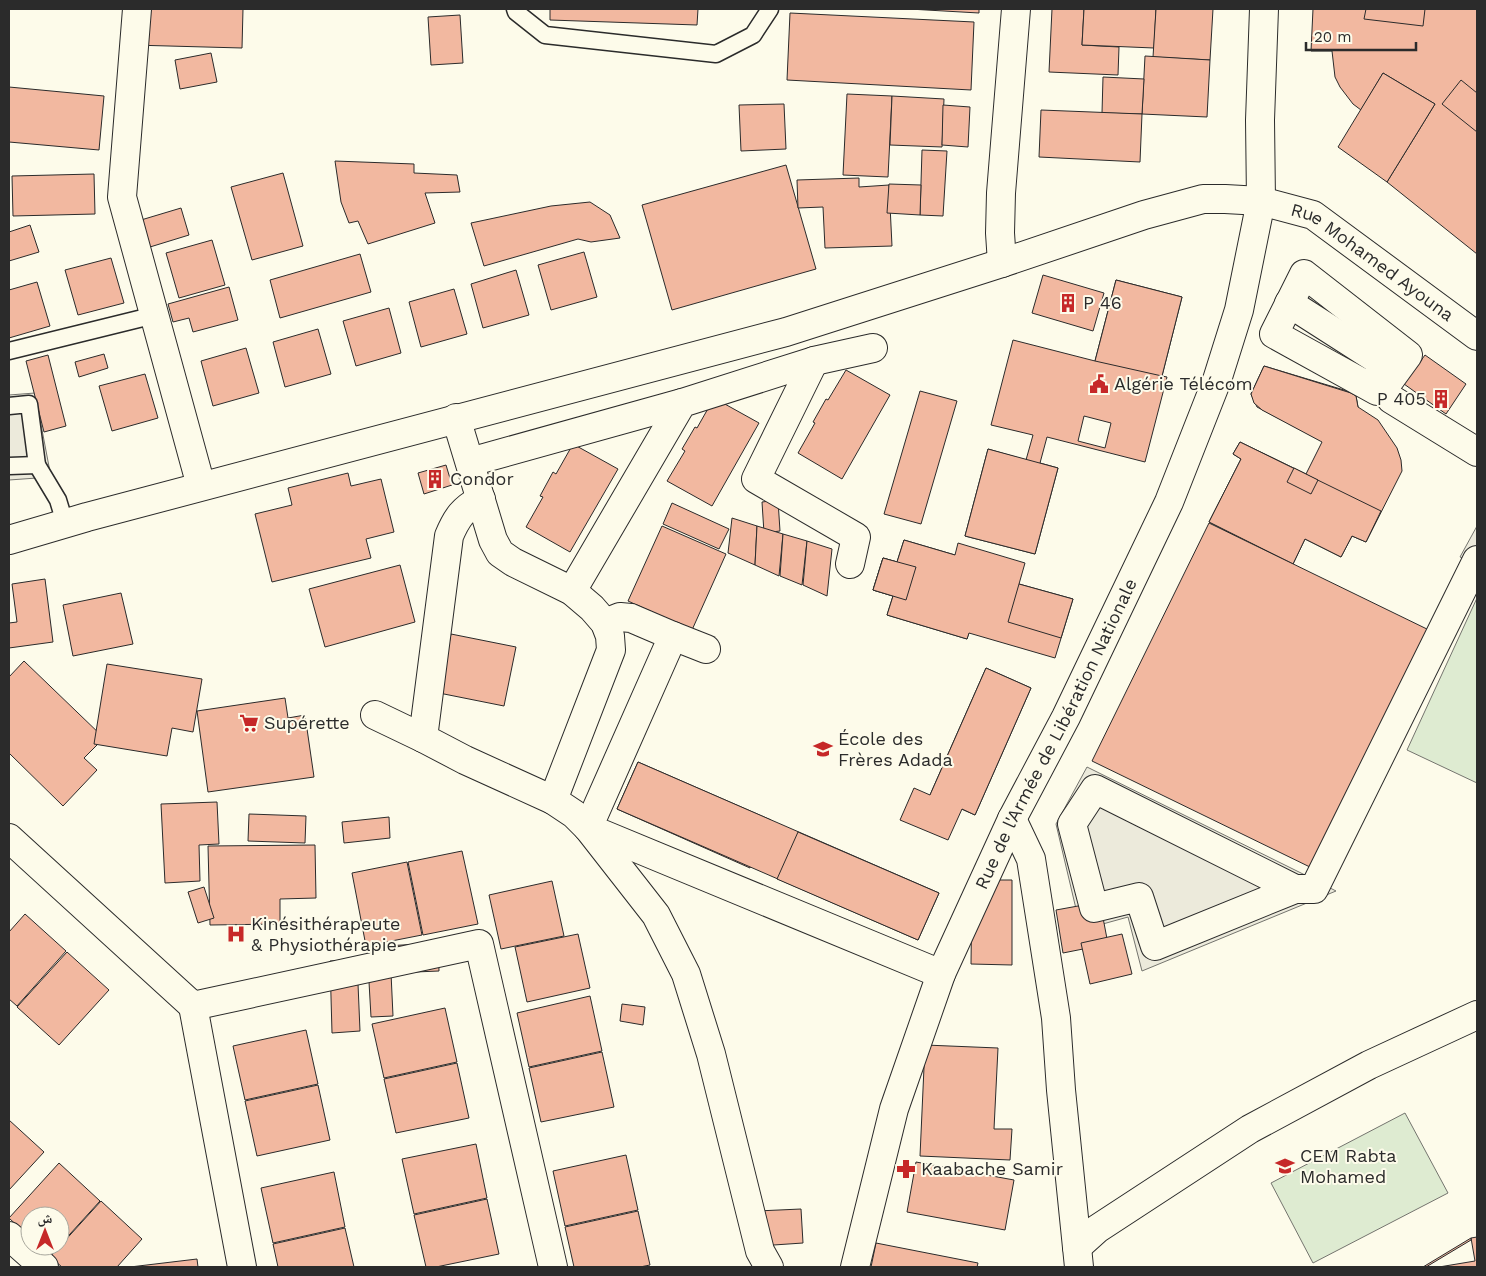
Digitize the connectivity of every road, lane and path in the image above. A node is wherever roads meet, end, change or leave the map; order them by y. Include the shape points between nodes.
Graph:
1 (137, 9) edge
2 (515, 9) edge
3 (770, 9) edge
4 (1016, 9) edge
5 (1264, 9) edge
6 (1261, 201) junction
7 (1002, 262) junction
8 (1290, 303) dead end
9 (155, 315) junction
10 (1477, 336) edge
11 (874, 348) dead end
12 (9, 351) edge
13 (814, 361) junction
14 (682, 403) junction
15 (9, 406) edge
16 (456, 418) junction
17 (1477, 452) edge
18 (470, 462) junction
19 (37, 465) junction
20 (9, 466) edge
21 (201, 486) junction
22 (482, 499) junction
23 (64, 524) junction
24 (9, 540) edge
25 (1477, 560) edge
26 (850, 564) dead end
27 (572, 592) junction
28 (605, 623) junction
29 (673, 636) junction
30 (706, 649) dead end
31 (375, 715) dead end
32 (423, 738) junction
33 (553, 800) junction
34 (1012, 819) junction
35 (588, 828) junction
36 (9, 838) edge
37 (1295, 889) junction
38 (941, 974) junction
39 (193, 1006) junction
40 (1477, 1015) edge
41 (9, 1236) edge
42 (1078, 1257) edge
43 (44, 1267) edge
44 (242, 1267) edge
45 (553, 1267) edge
46 (768, 1267) edge
47 (854, 1267) edge

1 - 9 street via 122,197
2 - 3 lane via 545,35 716,54 753,35
4 - 7 street via 1001,193
5 - 6 street, Rue de l'Armée de Libération Nationale
6 - 7 street, Rue Mohamed Ayouna via 1203,199
6 - 10 street, Rue Mohamed Ayouna via 1313,215
6 - 34 street, Rue de l'Armée de Libération Nationale via 1239,310 1217,380 1169,502 1066,717
7 - 16 street, Rue Mohamed Ayouna via 786,332
8 - 17 street via 1378,360 1384,388 1391,399
9 - 12 lane
9 - 21 street
11 - 13 street
13 - 14 street
13 - 26 street via 756,479 856,537
14 - 18 street
14 - 27 street
15 - 19 lane via 29,404
16 - 18 street
16 - 21 street, Rue Mohamed Ayouna
18 - 22 street
19 - 20 lane
19 - 23 lane via 58,500
21 - 23 street, Rue Mohamed Ayouna
22 - 27 street via 493,540 500,553
22 - 32 street via 467,506 449,536
23 - 24 street, Rue Mohamed Ayouna
25 - 37 street via 1314,889
27 - 28 street
28 - 29 street via 620,617 631,618
28 - 33 street via 611,650
29 - 30 street
29 - 35 street
31 - 32 street
32 - 33 street
33 - 35 street
34 - 38 street, Rue de l'Armée de Libération Nationale
34 - 42 street via 1031,859 1055,1009
35 - 38 street
35 - 46 street via 656,915 686,974 760,1250
36 - 39 street
37 - 37 street via 1095,789 1072,824 1094,908 1139,897 1155,946
38 - 47 street, Rue de l'Armée de Libération Nationale via 894,1108
39 - 44 street
39 - 45 street via 478,944
40 - 42 street via 1369,1065 1250,1129 1097,1229
41 - 43 street

